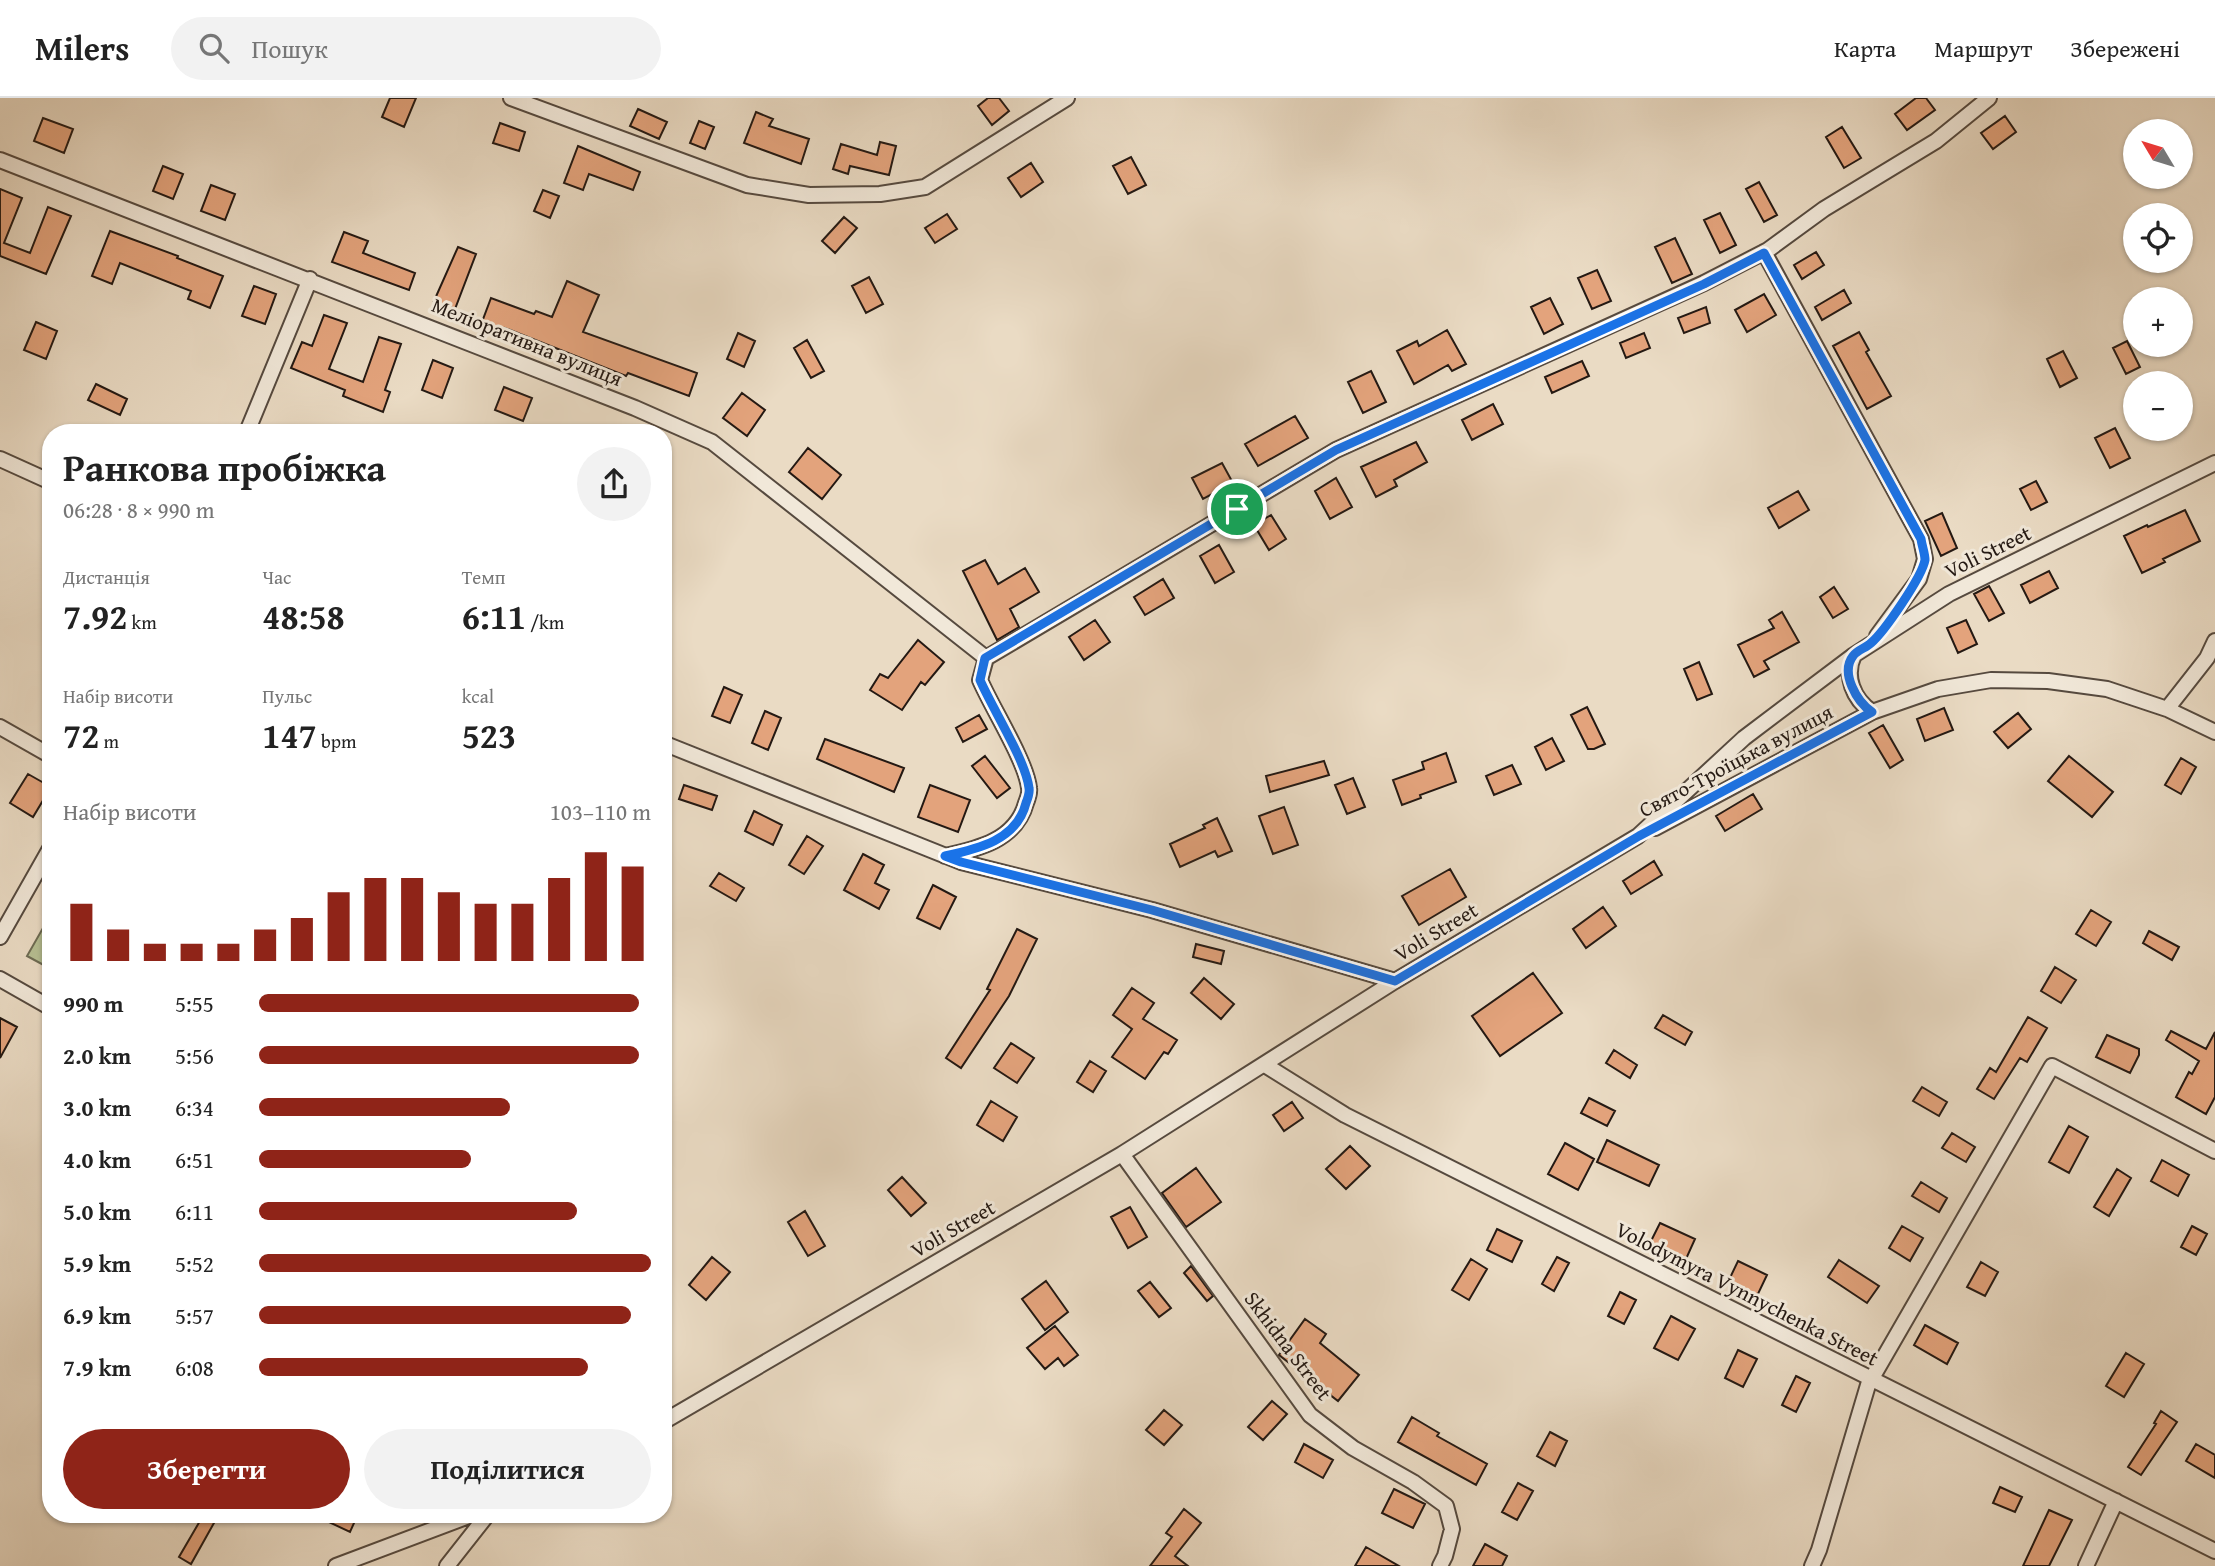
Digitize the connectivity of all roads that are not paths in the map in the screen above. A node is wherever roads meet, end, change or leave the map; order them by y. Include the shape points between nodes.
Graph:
1 (511, 98) edge
2 (1067, 98) edge
3 (1989, 98) edge
4 (0, 160) edge
5 (1764, 253) junction
6 (310, 279) junction
7 (250, 424) edge
8 (671, 424) edge
9 (672, 424) edge
10 (0, 459) edge
11 (2215, 463) edge
12 (42, 478) edge
13 (2215, 641) edge
14 (1872, 643) junction
15 (1854, 654) junction
16 (2211, 656) edge
17 (985, 658) junction
18 (2167, 709) junction
19 (1872, 712) junction
20 (0, 727) edge
21 (2215, 732) edge
22 (672, 747) edge
23 (42, 751) edge
24 (1639, 836) junction
25 (945, 856) junction
26 (42, 863) edge
27 (0, 937) edge
28 (0, 979) edge
29 (1395, 981) junction
30 (42, 1003) edge
31 (1265, 1065) junction
32 (2215, 1151) edge
33 (1122, 1154) junction
34 (1871, 1380) junction
35 (672, 1417) edge
36 (2116, 1501) junction
37 (450, 1523) edge
38 (481, 1523) edge
39 (2215, 1551) edge
40 (336, 1566) edge
41 (447, 1566) edge
42 (1440, 1566) edge
43 (1812, 1566) edge
44 (2086, 1566) edge

1 - 2 street via 747,185 808,194 880,194 925,187
3 - 5 street via 1937,141 1824,209
4 - 6 street, Меліоративна вулиця
5 - 14 street via 1921,539 1925,559 1919,579
5 - 17 street via 1336,450
6 - 7 street
6 - 8 street, Меліоративна вулиця
9 - 17 street, Меліоративна вулиця via 712,442
10 - 12 street
11 - 14 street, Voli Street via 1949,594
13 - 16 street
14 - 15 street, Voli Street
15 - 19 street via 1848,668 1854,695
15 - 24 street, Voli Street via 1744,738
16 - 18 street
17 - 25 street via 980,680 1030,790 1024,812 999,839
18 - 19 street, Свято-Троїцька вулиця via 2107,690 2048,681 1991,680 1938,689
18 - 21 street, Свято-Троїцька вулиця
19 - 24 street, Свято-Троїцька вулиця
20 - 23 street
22 - 25 street
24 - 29 street, Voli Street
25 - 29 street
26 - 27 street
28 - 30 street
29 - 31 street, Voli Street
31 - 33 street, Voli Street
31 - 34 street, Volodymyra Vynnychenka Street via 1345,1115
32 - 34 street via 2052,1066
33 - 35 street, Voli Street
33 - 42 street, Skhidna Street via 1310,1415 1353,1448 1446,1506 1452,1529
34 - 36 street, Volodymyra Vynnychenka Street
34 - 43 street
36 - 39 street, Volodymyra Vynnychenka Street
36 - 44 street
37 - 40 street
38 - 41 street

